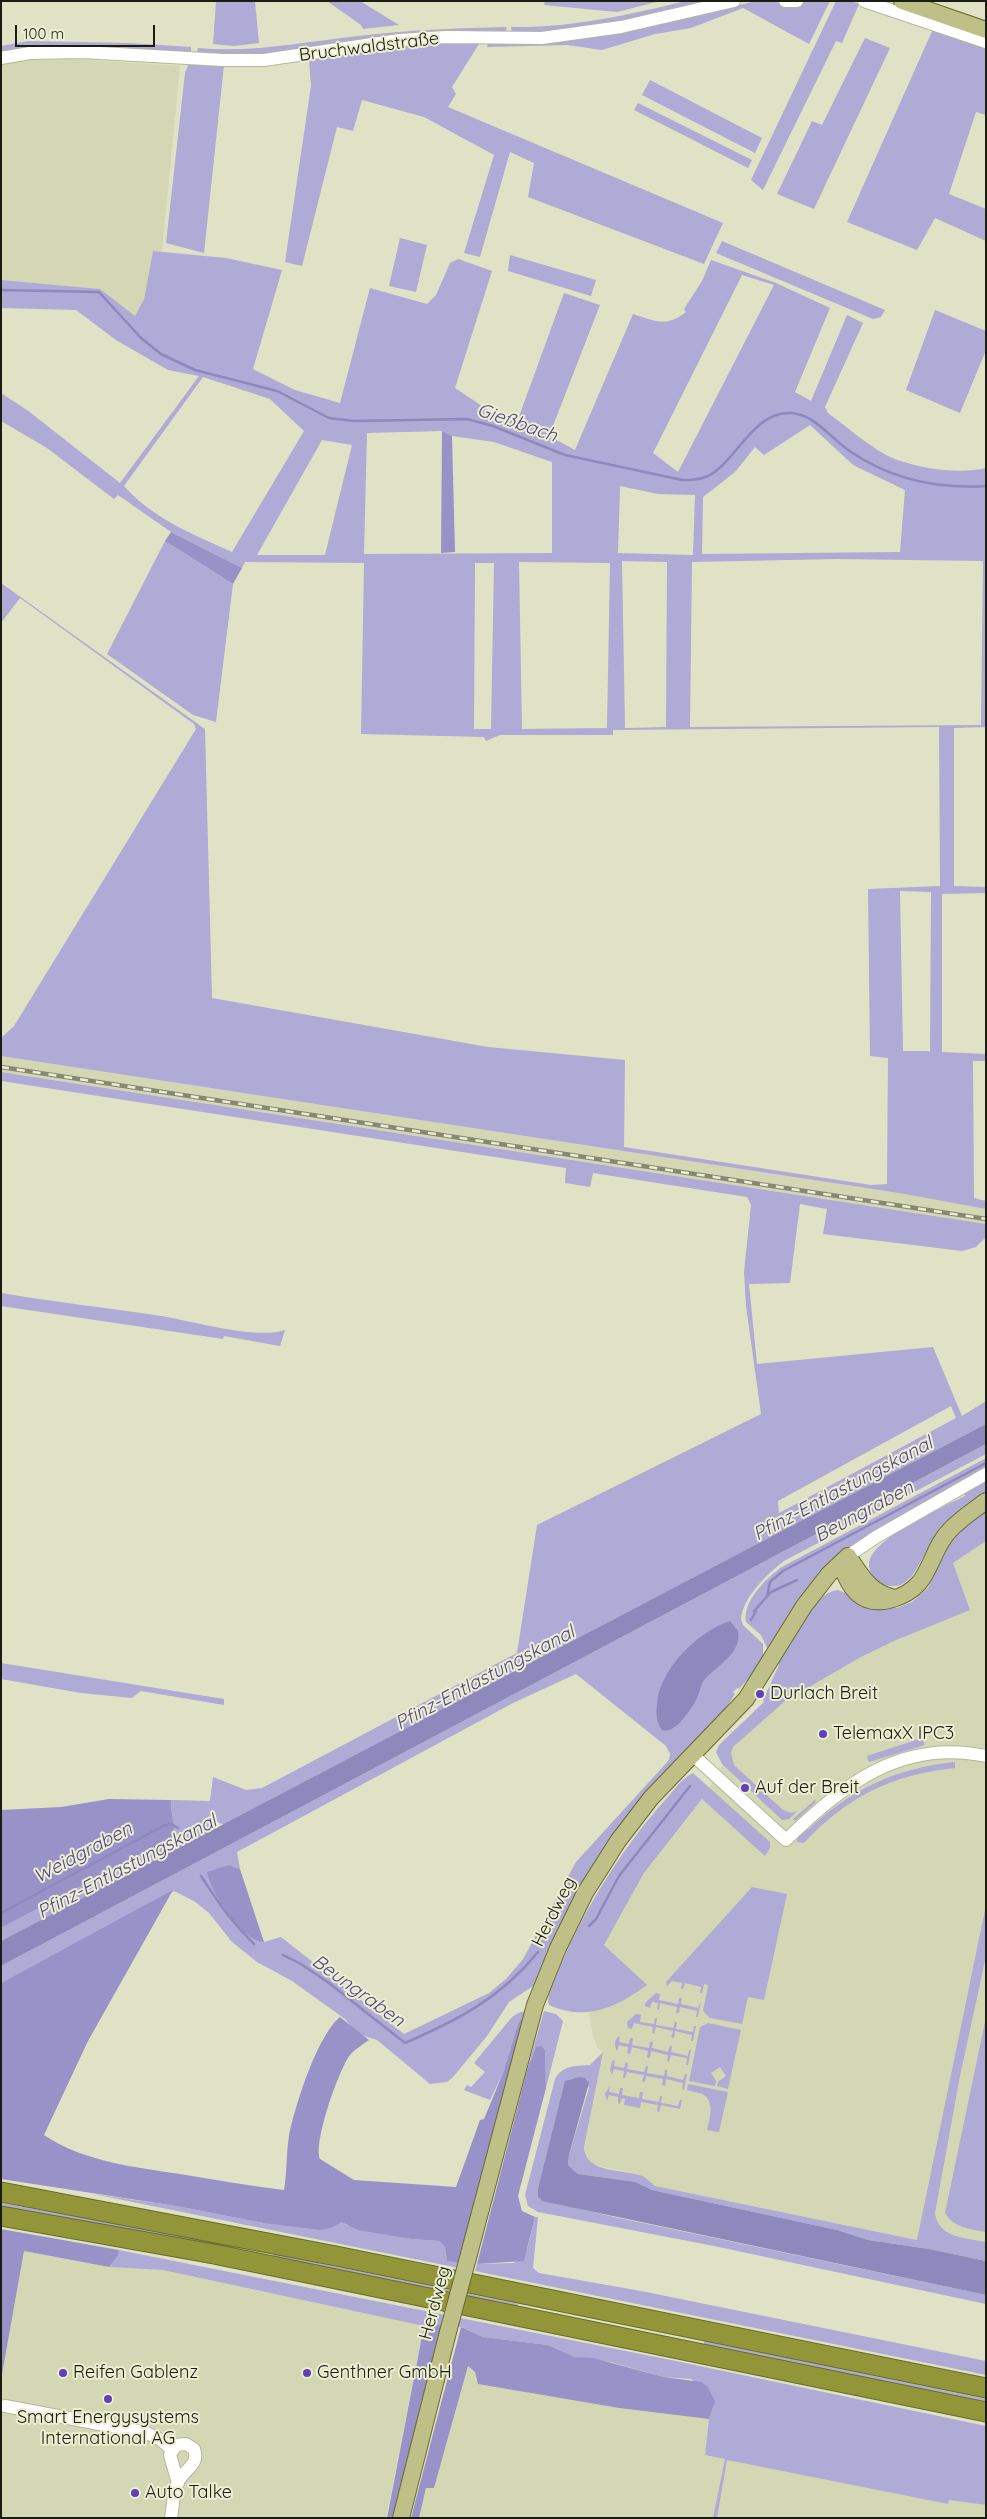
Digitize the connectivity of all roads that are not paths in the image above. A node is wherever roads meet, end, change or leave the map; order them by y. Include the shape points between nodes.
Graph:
1 (734, 1) edge
2 (785, 1) edge
3 (797, 1) edge
4 (864, 1) edge
5 (902, 1) edge
6 (986, 30) edge
7 (986, 42) edge
8 (1, 58) edge
9 (986, 1474) edge
10 (986, 1501) edge
11 (844, 1560) junction
12 (854, 1590) junction
13 (815, 1591) junction
14 (894, 1598) junction
15 (693, 1755) junction
16 (986, 1756) edge
17 (1, 2192) edge
18 (1, 2216) edge
19 (986, 2388) edge
20 (5, 2406) dead end
21 (986, 2412) edge
22 (172, 2450) junction
23 (178, 2483) junction
24 (170, 2518) edge
25 (401, 2518) edge

1 - 8 street, Bruchwaldstraße via 621,27 542,38 400,40 264,60 82,52 30,53
2 - 3 street
4 - 7 street
5 - 6 main road
9 - 11 street, Herdweg via 876,1537
10 - 14 main road via 947,1533 915,1587
11 - 12 main road via 847,1581
11 - 13 main road, Herdweg
11 - 14 main road via 871,1588
12 - 13 main road via 838,1587
12 - 14 main road via 872,1602
13 - 15 main road, Herdweg via 746,1699
15 - 16 street via 786,1840 846,1786 882,1767 934,1753
15 - 25 main road, Herdweg, bridge via 651,1798 618,1841 585,1893 558,1948 526,2035
17 - 19 highway via 318,2252
18 - 21 highway via 214,2254
20 - 22 street via 147,2433
22 - 23 street via 170,2461
22 - 23 street via 181,2444 191,2446 196,2457
23 - 24 street

